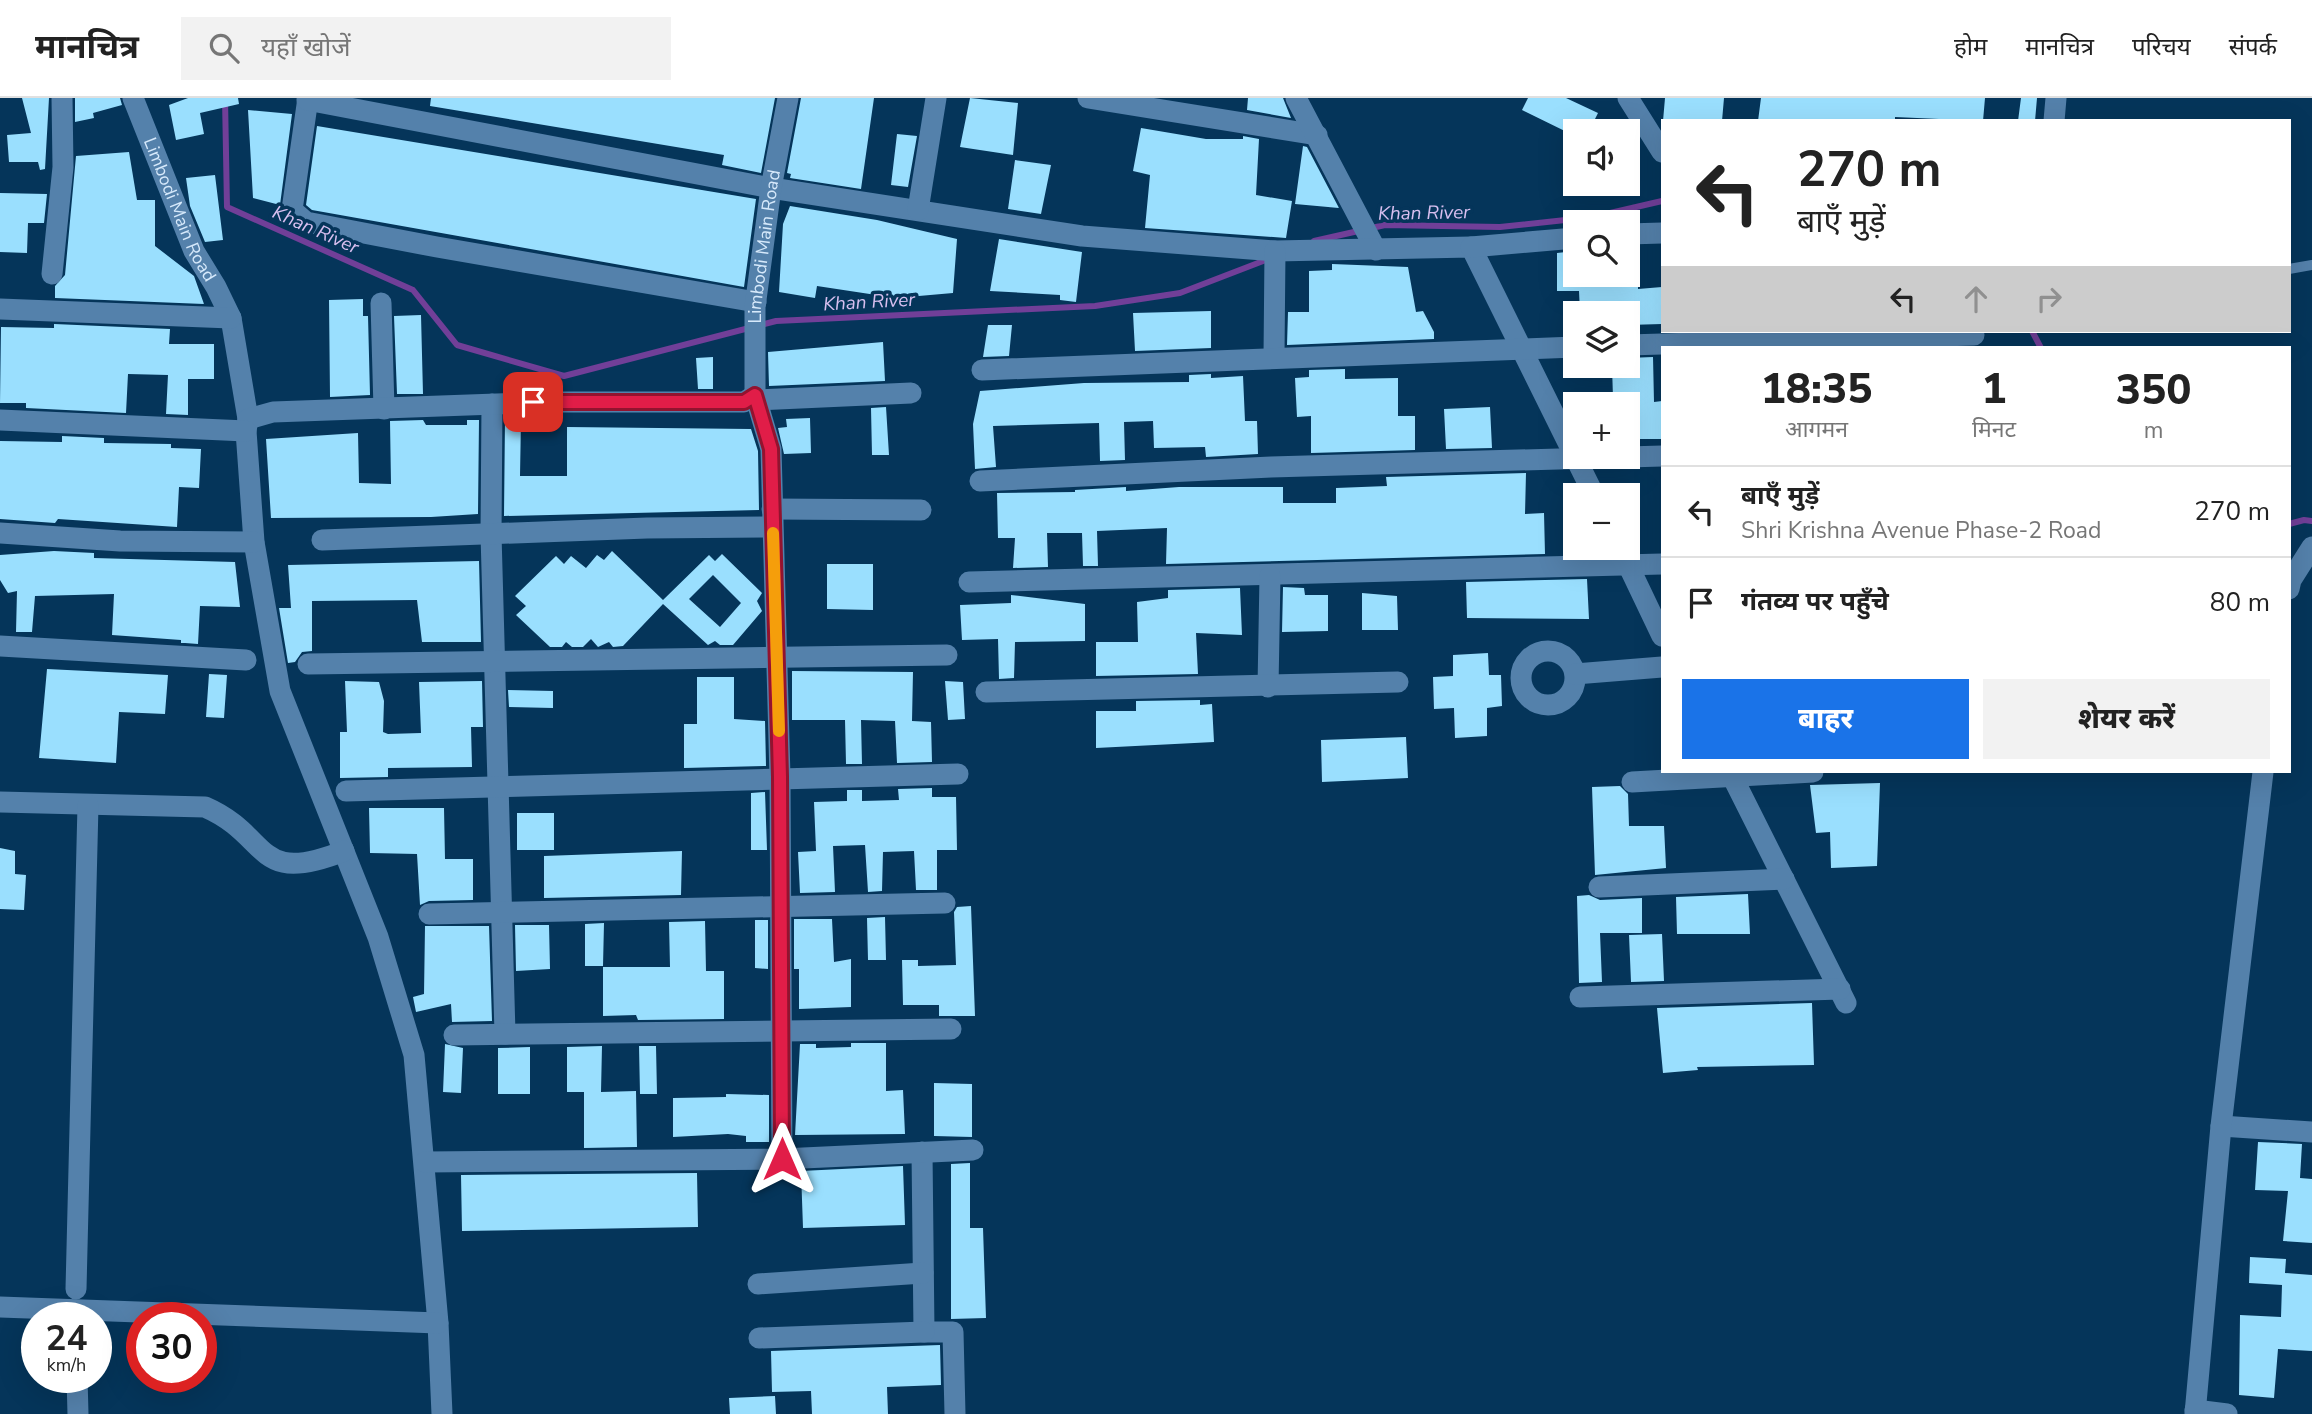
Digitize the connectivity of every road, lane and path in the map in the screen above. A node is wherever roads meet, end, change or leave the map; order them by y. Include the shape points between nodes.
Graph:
1 (62, 98) edge
2 (133, 98) edge
3 (788, 98) edge
4 (936, 98) edge
5 (1088, 98) edge
6 (1296, 98) edge
7 (1628, 98) edge
8 (2056, 98) edge
9 (307, 99) edge
10 (2054, 119) edge
11 (1317, 135) junction
12 (1661, 150) edge
13 (771, 188) junction
14 (918, 210) junction
15 (1661, 233) edge
16 (1640, 234) edge
17 (1563, 239) edge
18 (1471, 247) junction
19 (1376, 250) junction
20 (1275, 251) junction
21 (2312, 265) edge
22 (2291, 268) edge
23 (52, 274) dead end
24 (381, 303) dead end
25 (755, 304) junction
26 (0, 309) edge
27 (231, 318) junction
28 (1972, 333) edge
29 (1640, 345) edge
30 (1563, 347) edge
31 (1523, 349) junction
32 (1274, 356) junction
33 (982, 370) dead end
34 (911, 393) dead end
35 (756, 398) junction
36 (492, 404) junction
37 (384, 409) junction
38 (256, 419) junction
39 (0, 420) edge
40 (1563, 434) edge
41 (1661, 456) edge
42 (1640, 457) edge
43 (1563, 459) edge
44 (980, 481) dead end
45 (921, 510) dead end
46 (772, 518) junction
47 (0, 533) edge
48 (491, 534) junction
49 (322, 540) dead end
50 (254, 542) junction
51 (2312, 547) edge
52 (1563, 559) edge
53 (1640, 559) edge
54 (1627, 560) edge
55 (1661, 564) edge
56 (1270, 576) junction
57 (2291, 580) edge
58 (969, 582) dead end
59 (1661, 634) edge
60 (0, 646) edge
61 (947, 655) dead end
62 (776, 657) junction
63 (246, 660) dead end
64 (495, 661) junction
65 (308, 664) dead end
66 (1661, 667) edge
67 (1575, 674) dead end
68 (1398, 682) dead end
69 (1268, 687) junction
70 (986, 692) dead end
71 (1772, 773) edge
72 (2263, 773) edge
73 (958, 774) dead end
74 (1731, 774) edge
75 (780, 777) junction
76 (1632, 782) dead end
77 (498, 787) junction
78 (346, 791) dead end
79 (0, 802) edge
80 (88, 805) junction
81 (344, 850) junction
82 (1784, 879) junction
83 (1599, 887) dead end
84 (945, 903) dead end
85 (781, 906) junction
86 (500, 913) junction
87 (429, 914) dead end
88 (1580, 997) dead end
89 (951, 1029) dead end
90 (782, 1031) junction
91 (505, 1034) junction
92 (454, 1035) dead end
93 (2221, 1125) junction
94 (2312, 1132) edge
95 (973, 1150) dead end
96 (922, 1153) junction
97 (782, 1159) junction
98 (425, 1162) junction
99 (923, 1273) junction
100 (758, 1283) dead end
101 (77, 1302) edge
102 (21, 1306) edge
103 (0, 1307) edge
104 (112, 1307) edge
105 (438, 1322) junction
106 (924, 1332) junction
107 (760, 1338) dead end
108 (78, 1393) edge
109 (2195, 1412) edge
110 (78, 1414) edge
111 (442, 1414) edge
112 (955, 1414) edge
113 (2227, 1414) edge

1 - 23 street via 63,167
2 - 27 street, Limbodi Main Road via 194,251
3 - 13 street, Limbodi Main Road
4 - 14 street
5 - 11 street
6 - 11 street
7 - 12 street
8 - 10 street
9 - 13 street
9 - 25 street via 292,210 306,222
11 - 19 street
13 - 14 street
13 - 25 street, Limbodi Main Road
14 - 20 street via 1082,236
15 - 16 street
17 - 18 street
18 - 19 street
18 - 31 street
19 - 20 street
20 - 32 street
21 - 22 lane
24 - 37 street
25 - 35 street, Limbodi Main Road
26 - 27 street
27 - 38 street, Limbodi Main Road
28 - 29 street
30 - 31 street
31 - 32 street
31 - 40 street
32 - 33 street
34 - 35 street
35 - 36 street via 744,402
35 - 46 street, Limbodi Main Road via 771,449
36 - 37 street
36 - 48 street
37 - 38 street
38 - 39 street
38 - 50 street, Limbodi Main Road
41 - 42 street
43 - 44 street
45 - 46 street
46 - 48 street
46 - 62 street, Limbodi Main Road
47 - 50 street via 120,541
48 - 49 street
48 - 64 street
50 - 81 street, Limbodi Main Road via 281,691
51 - 57 street
52 - 56 street
53 - 55 street
54 - 59 street
56 - 58 street
56 - 69 street
60 - 63 street
61 - 62 street
62 - 64 street
62 - 75 street, Limbodi Main Road
64 - 65 street
64 - 77 street
66 - 67 street
68 - 69 street
69 - 70 street
71 - 74 street
72 - 93 street
73 - 75 street
74 - 76 street
74 - 82 street
75 - 77 street
75 - 85 street, Limbodi Main Road
77 - 78 street
77 - 86 street
79 - 80 street
80 - 81 street via 205,807 224,815 283,864 302,865
80 - 101 street
81 - 98 street, Limbodi Main Road via 378,937 414,1055
82 - 83 street
82 - 88 street via 1843,996
84 - 85 street
85 - 86 street
85 - 90 street, Limbodi Main Road
86 - 87 street
86 - 91 street
89 - 90 street
90 - 91 street
90 - 97 street, Limbodi Main Road
91 - 92 street
93 - 94 street
93 - 109 street
95 - 96 street
96 - 97 street
96 - 99 street
97 - 98 street
98 - 105 street, Limbodi Main Road
99 - 100 street
99 - 106 street
102 - 103 street
104 - 105 street
105 - 111 street, Limbodi Main Road
106 - 107 street
106 - 112 street via 953,1332
108 - 110 street
109 - 113 street

